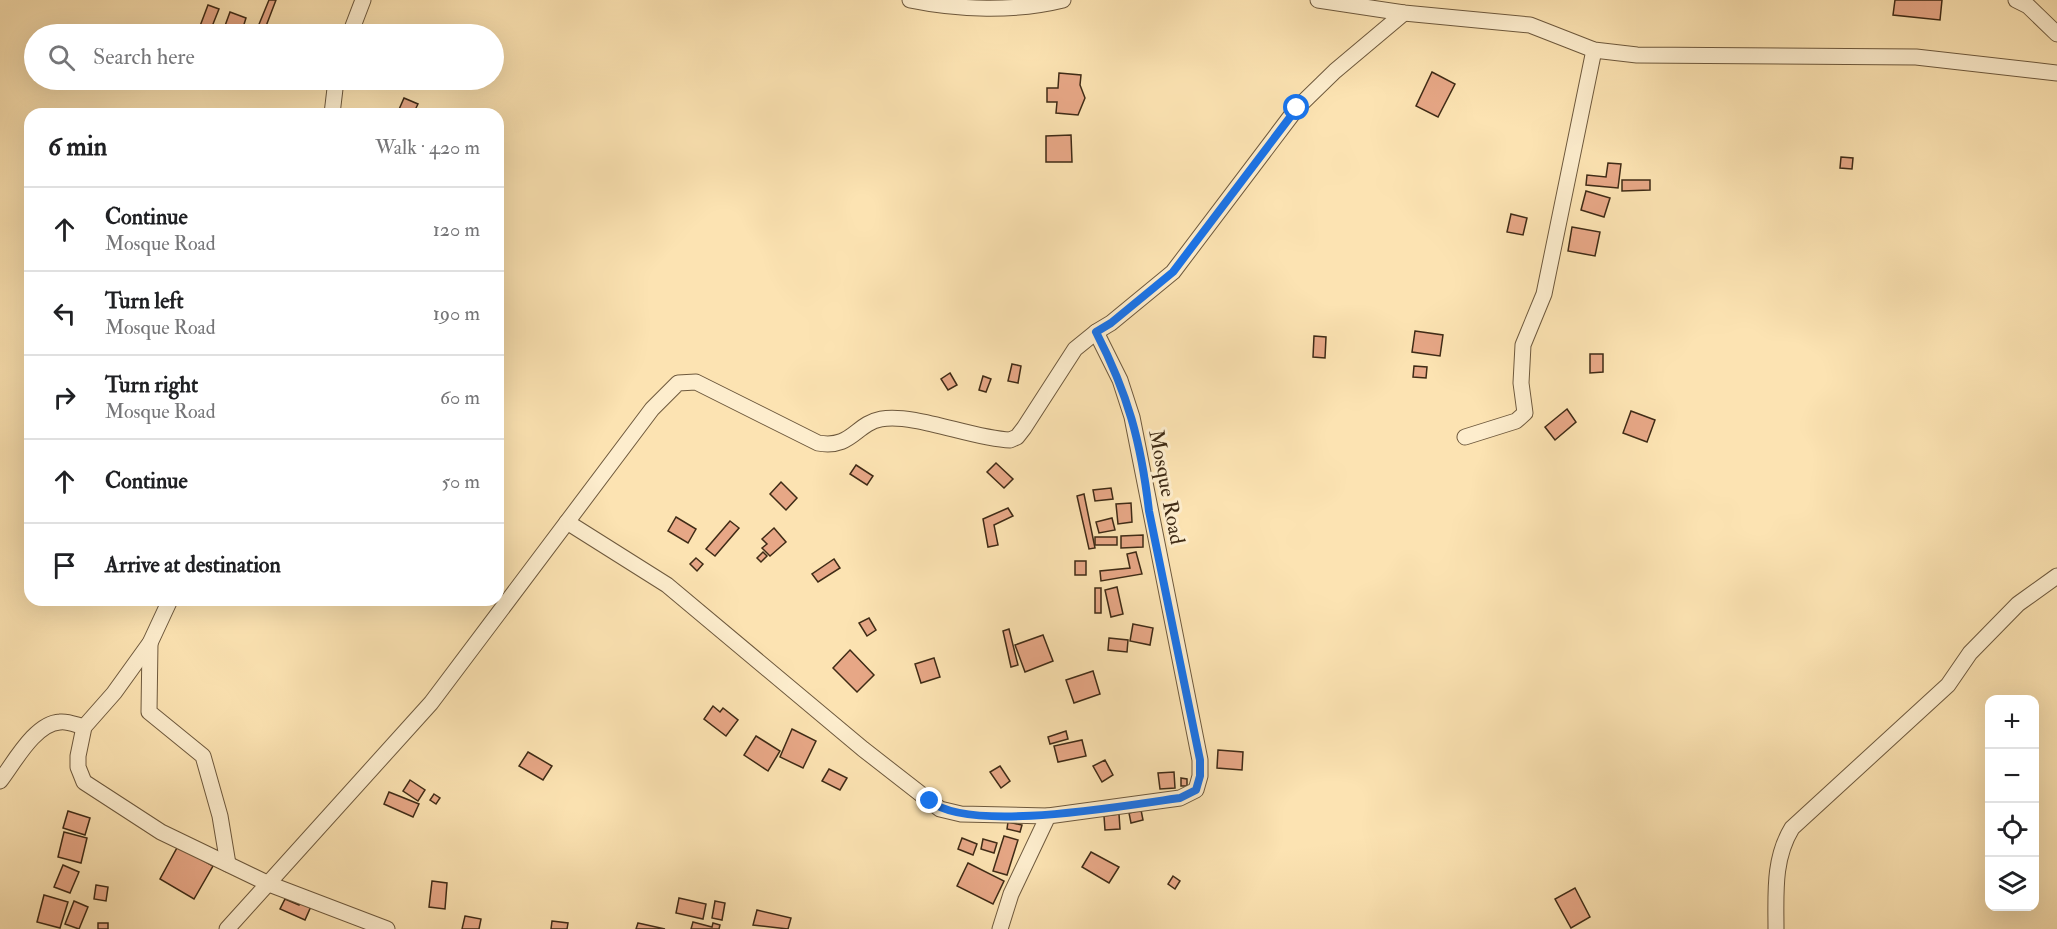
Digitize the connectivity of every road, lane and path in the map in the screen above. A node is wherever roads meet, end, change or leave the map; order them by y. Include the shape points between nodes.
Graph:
1 (363, 0) edge
2 (910, 0) edge
3 (1063, 0) edge
4 (1318, 0) edge
5 (2016, 0) edge
6 (1357, 3) edge
7 (1404, 13) junction
8 (354, 24) edge
9 (2057, 34) edge
10 (1594, 50) junction
11 (2057, 73) edge
12 (335, 90) edge
13 (333, 108) edge
14 (1096, 332) junction
15 (1465, 437) dead end
16 (567, 522) junction
17 (2057, 576) edge
18 (167, 606) edge
19 (504, 606) edge
20 (504, 606) edge
21 (150, 643) junction
22 (84, 727) junction
23 (0, 781) edge
24 (1048, 816) junction
25 (228, 864) junction
26 (269, 884) junction
27 (227, 929) edge
28 (387, 929) edge
29 (1000, 929) edge
30 (1776, 929) edge

1 - 8 street
2 - 3 street via 969,7
4 - 6 street
5 - 9 street via 2028,6
6 - 7 street
7 - 10 street via 1530,25
7 - 14 street via 1297,108 1173,272
10 - 11 street via 1637,55 1916,57
10 - 15 street via 1544,294 1523,345 1521,383 1525,412 1516,421
12 - 13 street
14 - 16 street via 1075,349 1024,428 1010,440 892,418 871,423 850,439 818,443 696,382 678,383 652,409
14 - 24 street, Mosque Road via 1120,380 1132,417 1200,776 1196,790 1180,798
16 - 20 street
16 - 24 street, Mosque Road via 667,585 940,809 961,814
17 - 30 street via 2018,604 1970,653 1948,685 1792,828 1781,845 1777,869
18 - 21 street
19 - 26 street via 431,703
21 - 22 street
21 - 25 street via 149,712 203,756 220,816
22 - 23 street via 62,722 45,728
22 - 25 street via 78,756 84,782 162,832
24 - 29 street via 1011,894
25 - 26 street
26 - 27 street
26 - 28 street

